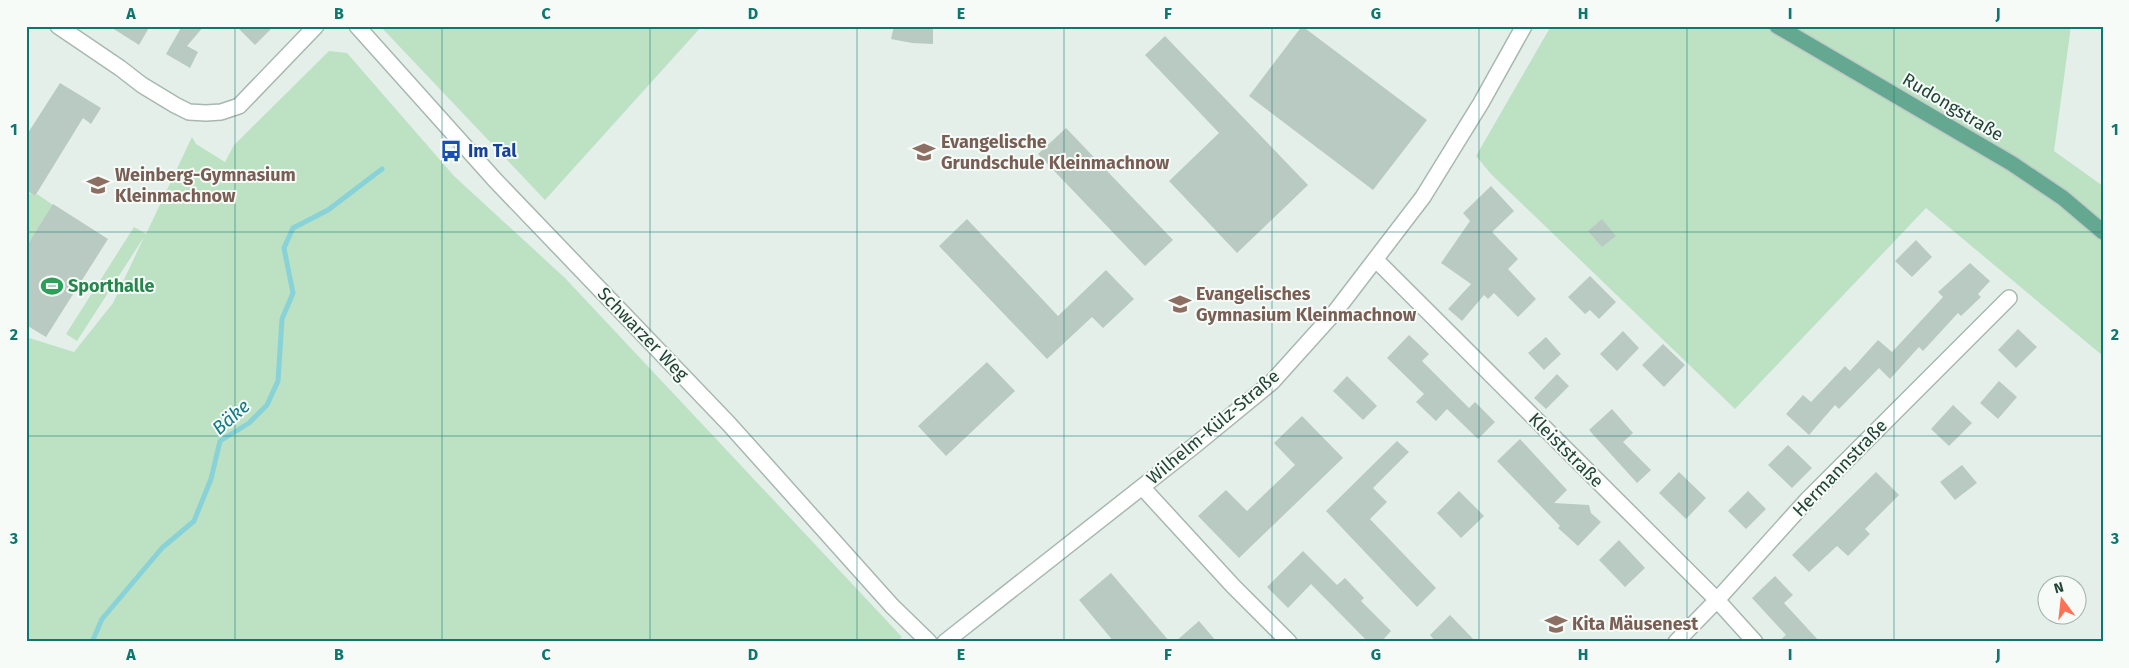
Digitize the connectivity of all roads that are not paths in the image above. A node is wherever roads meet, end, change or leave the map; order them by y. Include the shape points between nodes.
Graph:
1 (58, 26) edge
2 (316, 26) edge
3 (357, 26) edge
4 (1524, 26) edge
5 (1777, 26) edge
6 (2103, 232) edge
7 (1376, 260) junction
8 (2009, 298) dead end
9 (1142, 486) junction
10 (1717, 600) junction
11 (929, 642) edge
12 (945, 642) edge
13 (1289, 642) edge
14 (1676, 642) edge
15 (1755, 642) edge

1 - 2 street via 175,105 189,112 206,113 239,106
3 - 11 street, Schwarzer Weg via 495,180 729,424 881,594
4 - 7 street, Wilhelm-Külz-Straße via 1423,197
5 - 6 main road, Rudongstraße via 2011,164 2063,198
7 - 9 street, Wilhelm-Külz-Straße via 1335,312 1272,382
7 - 10 street, Kleiststraße
8 - 10 street, Hermannstraße via 1808,499
9 - 12 street, Wilhelm-Külz-Straße
9 - 13 street, Wilhelm-Külz-Straße
10 - 14 street, Hermannstraße
10 - 15 street, Kleiststraße

